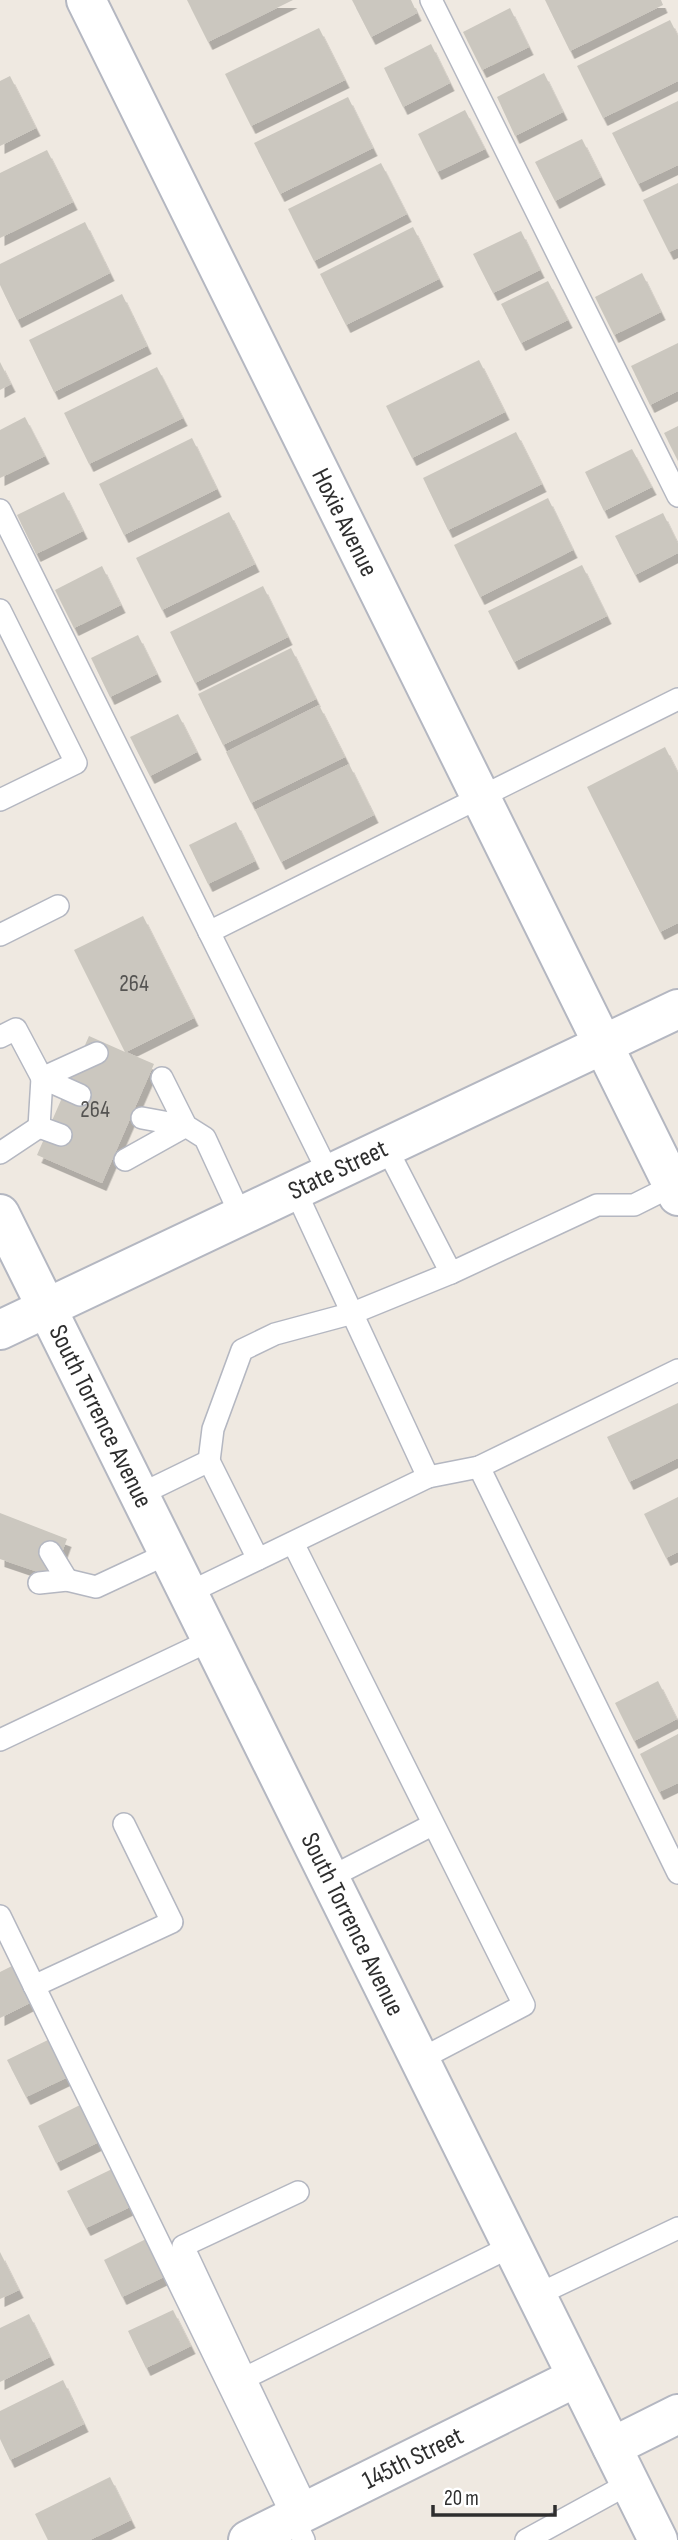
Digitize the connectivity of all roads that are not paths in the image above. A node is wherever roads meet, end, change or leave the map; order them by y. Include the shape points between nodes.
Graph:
1 (86, 0) edge
2 (432, 0) edge
3 (678, 496) edge
4 (0, 510) edge
5 (0, 610) edge
6 (678, 699) edge
7 (481, 798) junction
8 (0, 800) edge
9 (58, 906) dead end
10 (209, 932) junction
11 (0, 935) edge
12 (678, 1009) edge
13 (0, 1037) edge
14 (603, 1044) junction
15 (97, 1053) dead end
16 (42, 1078) junction
17 (162, 1078) dead end
18 (80, 1095) dead end
19 (142, 1118) dead end
20 (186, 1125) junction
21 (39, 1127) junction
22 (61, 1135) dead end
23 (386, 1147) junction
24 (0, 1153) edge
25 (125, 1160) dead end
26 (329, 1174) junction
27 (676, 1188) edge
28 (295, 1190) junction
29 (0, 1214) edge
30 (241, 1216) junction
31 (451, 1273) junction
32 (46, 1307) junction
33 (354, 1313) junction
34 (0, 1330) edge
35 (678, 1370) edge
36 (209, 1461) junction
37 (479, 1467) junction
38 (428, 1477) junction
39 (139, 1495) junction
40 (293, 1543) junction
41 (50, 1552) dead end
42 (169, 1553) junction
43 (258, 1559) junction
44 (68, 1580) junction
45 (39, 1583) dead end
46 (188, 1593) junction
47 (211, 1640) junction
48 (0, 1740) edge
49 (124, 1824) dead end
50 (432, 1825) junction
51 (678, 1873) edge
52 (329, 1878) junction
53 (0, 1916) edge
54 (34, 1986) junction
55 (419, 2060) junction
56 (298, 2192) dead end
57 (678, 2228) edge
58 (512, 2245) junction
59 (537, 2295) junction
60 (577, 2377) junction
61 (245, 2378) junction
62 (678, 2414) edge
63 (612, 2447) junction
64 (630, 2483) junction
65 (302, 2523) edge
66 (248, 2540) edge
67 (526, 2540) edge
68 (658, 2540) edge

1 - 7 street, Hoxie Avenue
2 - 3 lane
4 - 10 lane
5 - 8 lane via 75,763
6 - 7 lane
7 - 10 lane
7 - 14 street, Hoxie Avenue
9 - 11 lane
10 - 26 lane
12 - 14 street, State Street
13 - 16 lane via 16,1029
14 - 23 street, State Street
14 - 27 street, Hoxie Avenue
15 - 16 lane
16 - 18 lane
16 - 21 lane
17 - 20 lane
19 - 20 lane
20 - 25 lane
20 - 30 lane via 205,1138
21 - 22 lane
21 - 24 lane
23 - 26 street, State Street
23 - 31 lane
26 - 28 street, State Street
27 - 31 lane via 634,1205 597,1205
28 - 30 street, State Street
28 - 33 lane
29 - 32 street, South Torrence Avenue
30 - 32 street, State Street
31 - 33 lane
32 - 34 street, State Street
32 - 39 street, South Torrence Avenue
33 - 36 lane via 275,1334 242,1350 213,1429
33 - 38 lane
35 - 37 lane
36 - 39 lane
36 - 43 lane
37 - 38 lane
37 - 51 lane
38 - 40 lane
39 - 42 street, South Torrence Avenue
40 - 43 lane
40 - 50 lane
41 - 44 lane
42 - 44 lane via 96,1587
42 - 46 street, South Torrence Avenue
43 - 46 lane
44 - 45 lane
46 - 47 street, South Torrence Avenue
47 - 48 lane
47 - 52 street, South Torrence Avenue
49 - 54 lane via 172,1922
50 - 52 lane
50 - 55 lane via 524,2005
52 - 55 street, South Torrence Avenue
53 - 54 lane
54 - 65 lane
55 - 58 street, South Torrence Avenue
56 - 61 lane via 183,2246
57 - 59 lane
58 - 59 street, South Torrence Avenue
58 - 61 lane
59 - 60 street, South Torrence Avenue
60 - 63 street, South Torrence Avenue
60 - 65 street, 145th Street
61 - 65 lane
62 - 63 street
63 - 64 street, South Torrence Avenue
64 - 67 lane
64 - 68 street, South Torrence Avenue
65 - 66 street, 145th Street

